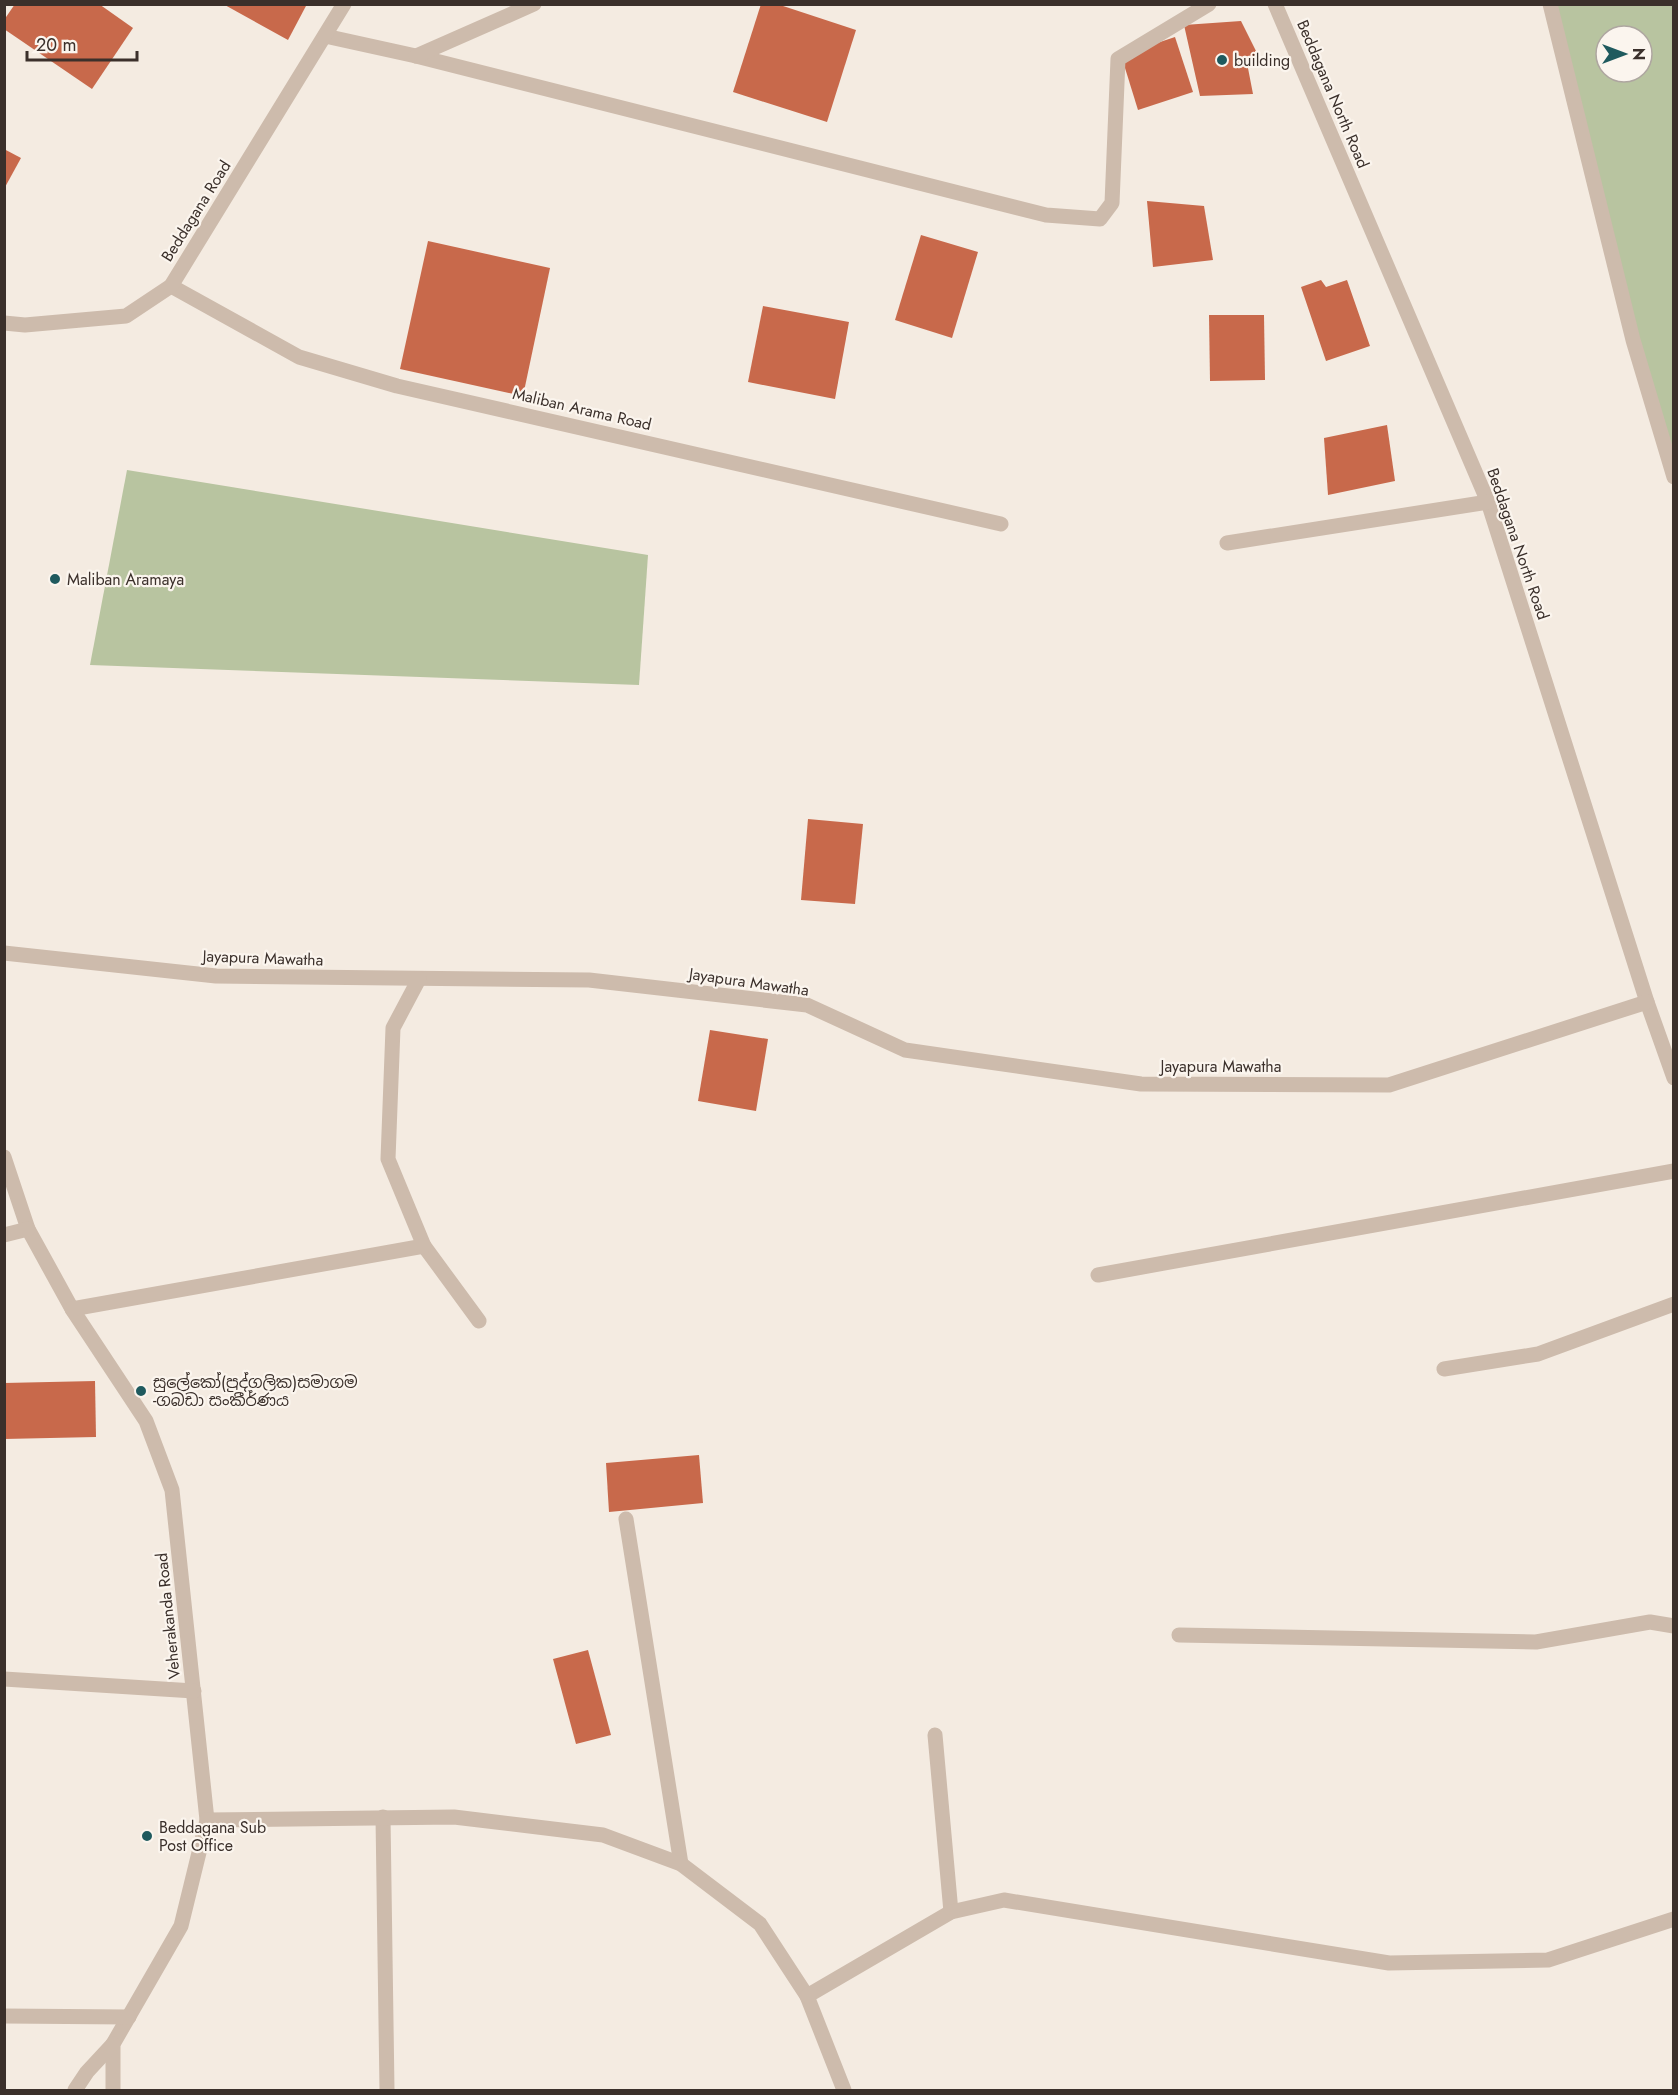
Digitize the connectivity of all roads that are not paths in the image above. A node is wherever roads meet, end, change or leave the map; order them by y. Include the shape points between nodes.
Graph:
1 (344, 4) edge
2 (534, 4) edge
3 (1209, 4) edge
4 (1275, 4) edge
5 (1550, 4) edge
6 (325, 36) junction
7 (416, 56) junction
8 (171, 286) junction
9 (4, 323) edge
10 (1674, 477) edge
11 (1488, 502) junction
12 (1001, 524) dead end
13 (1227, 543) dead end
14 (4, 953) edge
15 (419, 979) junction
16 (1647, 1002) junction
17 (1674, 1077) edge
18 (4, 1157) edge
19 (1674, 1171) edge
20 (28, 1229) junction
21 (4, 1235) edge
22 (424, 1246) junction
23 (1098, 1275) dead end
24 (1674, 1304) edge
25 (72, 1309) junction
26 (479, 1321) dead end
27 (1444, 1369) dead end
28 (626, 1519) dead end
29 (1674, 1626) edge
30 (1179, 1635) dead end
31 (4, 1678) edge
32 (194, 1691) junction
33 (935, 1735) dead end
34 (384, 1817) junction
35 (207, 1820) junction
36 (681, 1864) junction
37 (951, 1912) junction
38 (1674, 1919) edge
39 (807, 1996) junction
40 (4, 2016) edge
41 (129, 2017) junction
42 (113, 2044) junction
43 (75, 2091) edge
44 (113, 2091) edge
45 (387, 2091) edge
46 (844, 2091) edge

1 - 6 street, Beddagana Road
2 - 7 street
3 - 7 street via 1118,59 1112,203 1100,219 1046,215
4 - 11 street, Beddagana North Road
5 - 10 street via 1633,340
6 - 7 street
6 - 8 street, Beddagana Road
8 - 9 street, Beddagana Road via 126,316 25,325
8 - 12 street, Maliban Arama Road via 299,357 397,386
11 - 13 street
11 - 16 street, Beddagana North Road
14 - 15 street, Jayapura Mawatha via 216,976
15 - 16 street, Jayapura Mawatha via 590,980 807,1005 905,1050 1141,1084 1389,1085
15 - 22 street via 393,1028 388,1159
16 - 17 street, Beddagana North Road
18 - 20 street, Veherakanda Road
19 - 23 street
20 - 21 street
20 - 25 street, Veherakanda Road
22 - 25 street
22 - 26 street
24 - 27 street via 1538,1354
25 - 32 street, Veherakanda Road via 146,1421 172,1490
28 - 36 street
29 - 30 street via 1650,1622 1536,1642
31 - 32 street
32 - 35 street, Veherakanda Road
33 - 37 street
34 - 35 street
34 - 36 street via 454,1817 603,1835
34 - 45 street
35 - 41 street, Veherakanda Road via 181,1926
36 - 39 street via 760,1924
37 - 38 street via 1004,1900 1389,1963 1548,1960
37 - 39 street
39 - 46 street
40 - 41 street
41 - 42 street, Veherakanda Road
42 - 43 street, Veherakanda Road
42 - 44 street

